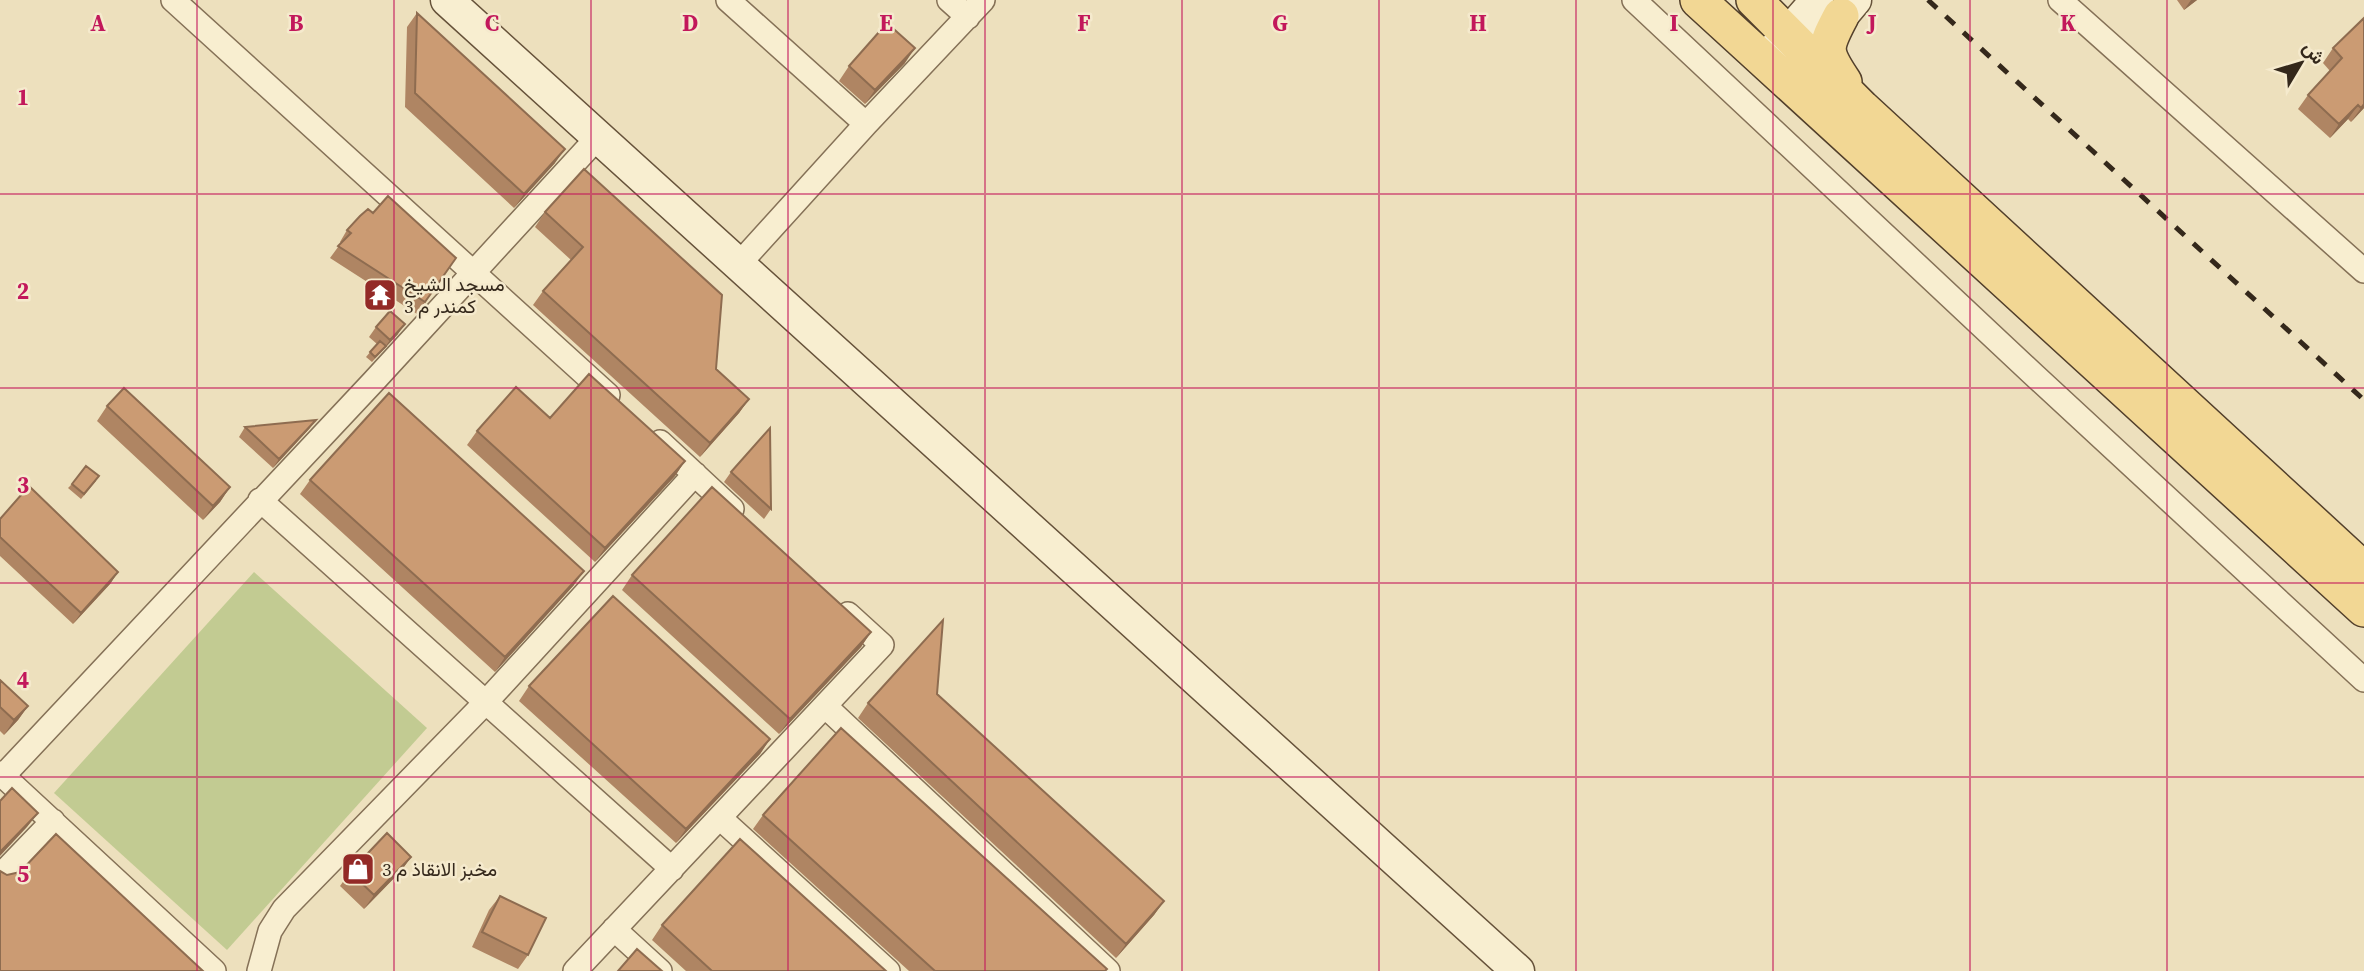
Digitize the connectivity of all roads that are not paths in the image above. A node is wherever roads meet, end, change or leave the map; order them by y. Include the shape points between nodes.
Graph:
1 (173, 0) edge
2 (447, 0) edge
3 (728, 0) edge
4 (949, 0) edge
5 (1634, 0) edge
6 (1698, 0) edge
7 (1754, 0) edge
8 (1772, 0) edge
9 (2060, 0) edge
10 (1838, 5) edge
11 (975, 8) edge
12 (1793, 29) edge
13 (1776, 71) junction
14 (1862, 108) junction
15 (866, 124) junction
16 (598, 137) junction
17 (739, 264) junction
18 (2364, 271) edge
19 (474, 272) junction
20 (373, 382) junction
21 (393, 400) edge
22 (625, 410) edge
23 (645, 429) edge
24 (695, 474) junction
25 (260, 500) junction
26 (744, 519) edge
27 (575, 566) edge
28 (2364, 570) edge
29 (595, 584) junction
30 (833, 600) edge
31 (615, 603) edge
32 (2364, 609) edge
33 (2364, 680) edge
34 (485, 704) junction
35 (825, 706) junction
36 (759, 734) edge
37 (780, 753) junction
38 (2, 774) edge
39 (720, 818) junction
40 (53, 821) junction
41 (672, 869) junction
42 (0, 876) edge
43 (614, 929) junction
44 (214, 971) edge
45 (259, 971) edge
46 (575, 971) edge
47 (660, 971) edge
48 (888, 971) edge
49 (1108, 971) edge
50 (1518, 971) edge

1 - 19 street
2 - 16 street
3 - 15 street
4 - 11 street
5 - 33 street
6 - 13 main road
7 - 12 main road
8 - 12 main road
9 - 18 street
10 - 12 street
10 - 14 main road via 1826,49
11 - 15 street
12 - 13 street
12 - 14 main road
13 - 32 main road
14 - 28 main road
15 - 17 street
16 - 17 street
16 - 19 street
17 - 50 street
19 - 20 street
19 - 22 street
20 - 21 street
20 - 25 street
23 - 24 street
24 - 26 street
24 - 29 street
25 - 34 street
25 - 38 street
27 - 29 street
29 - 31 street
29 - 34 street
30 - 35 street via 882,645
34 - 41 street
34 - 45 street via 284,909 270,932
35 - 37 street
35 - 49 street
36 - 37 street
37 - 39 street
38 - 40 street
39 - 41 street
39 - 48 street
40 - 42 street
40 - 44 street
41 - 43 street
43 - 46 street
43 - 47 street

